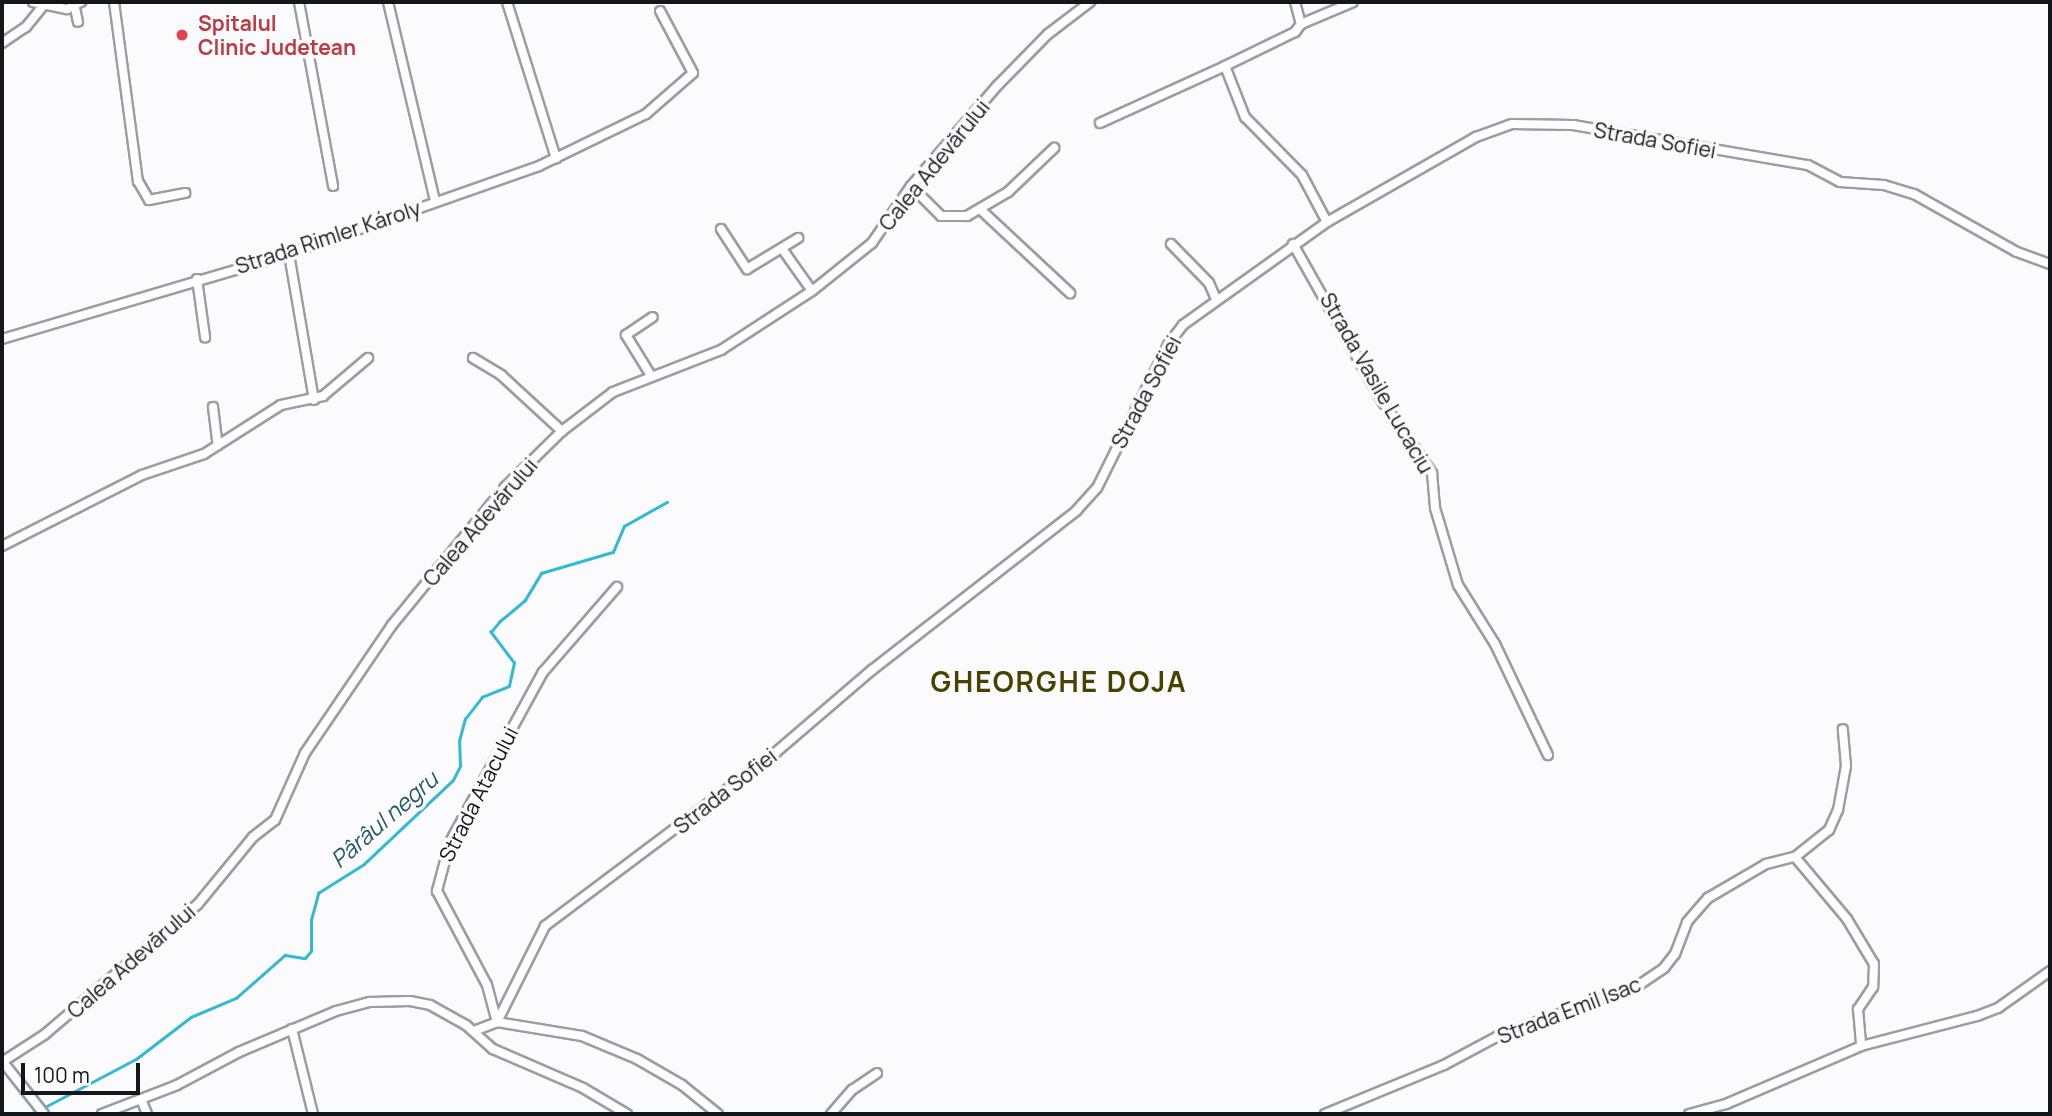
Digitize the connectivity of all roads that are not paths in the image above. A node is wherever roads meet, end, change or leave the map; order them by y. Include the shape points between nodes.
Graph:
1 (33, 2) edge
2 (114, 2) edge
3 (299, 2) edge
4 (388, 2) edge
5 (507, 2) edge
6 (1090, 2) edge
7 (1295, 2) edge
8 (1353, 2) edge
9 (78, 5) edge
10 (43, 6) junction
11 (660, 11) dead end
12 (36, 15) junction
13 (78, 22) dead end
14 (1301, 24) junction
15 (2, 43) edge
16 (1225, 66) junction
17 (1100, 123) dead end
18 (1054, 148) dead end
19 (556, 158) junction
20 (333, 186) dead end
21 (911, 186) junction
22 (185, 193) dead end
23 (435, 201) junction
24 (981, 210) junction
25 (1327, 222) junction
26 (721, 229) dead end
27 (799, 238) dead end
28 (1171, 244) dead end
29 (1293, 244) junction
30 (783, 250) junction
31 (289, 254) junction
32 (2050, 264) edge
33 (197, 279) junction
34 (812, 291) junction
35 (1070, 293) dead end
36 (1216, 299) junction
37 (653, 317) dead end
38 (205, 338) dead end
39 (2, 339) edge
40 (368, 358) dead end
41 (473, 358) dead end
42 (650, 374) junction
43 (314, 400) junction
44 (213, 407) dead end
45 (562, 431) junction
46 (218, 446) junction
47 (2, 546) edge
48 (617, 587) dead end
49 (1843, 729) dead end
50 (1548, 755) dead end
51 (1795, 857) junction
52 (2050, 971) edge
53 (497, 1022) junction
54 (292, 1030) junction
55 (474, 1031) junction
56 (1861, 1046) junction
57 (2, 1062) edge
58 (877, 1073) dead end
59 (141, 1098) junction
60 (44, 1114) edge
61 (102, 1114) edge
62 (147, 1114) edge
63 (313, 1114) edge
64 (626, 1114) edge
65 (719, 1114) edge
66 (831, 1114) edge
67 (1325, 1114) edge
68 (1689, 1114) edge

1 - 10 street
1 - 12 street
2 - 22 street via 138,181 149,200
3 - 20 street
4 - 23 street
5 - 19 street
6 - 21 street, Calea Adevărului via 1048,34 1007,76
7 - 14 street
8 - 14 street
9 - 10 street
9 - 13 street
10 - 12 street
11 - 19 street, Strada Rimler Károly via 693,72 646,114
12 - 15 street
14 - 16 street via 1295,32
16 - 17 street
16 - 25 street via 1245,117 1301,175
18 - 24 street via 1008,192
19 - 23 street, Strada Rimler Károly
21 - 24 street via 946,218
21 - 34 street, Calea Adevărului via 872,243
23 - 31 street, Strada Rimler Károly
24 - 35 street
25 - 29 street, Strada Sofiei
25 - 32 street, Strada Sofiei via 1476,136 1512,124 1542,123 1776,158 1808,165 1840,182 1897,188 2017,252
26 - 30 street via 747,269
27 - 30 street
28 - 36 street via 1209,283
29 - 36 street, Strada Sofiei
29 - 50 street, Strada Vasile Lucaciu via 1382,401 1432,473 1434,508 1458,585 1495,644
30 - 34 street
31 - 33 street, Strada Rimler Károly
31 - 43 street
33 - 38 street
33 - 39 street, Strada Rimler Károly
34 - 42 street, Calea Adevărului via 721,350
36 - 53 street, Strada Sofiei via 1169,343 1097,488 1076,511 872,670 765,761 545,926
37 - 42 street via 626,335
40 - 43 street
41 - 45 street via 500,375
42 - 45 street, Calea Adevărului via 613,392
43 - 46 street via 281,405
44 - 46 street
45 - 57 street, Calea Adevărului via 505,486 392,625 305,753 275,820 253,837 198,904 44,1035
46 - 47 street via 142,475
48 - 53 street, Strada Atacului via 542,672 450,842 439,872 437,891 487,985
49 - 51 street, Strada Emil Isac via 1846,766 1838,810 1829,830
51 - 56 street via 1847,919 1874,964 1873,987 1858,1009
51 - 67 street, Strada Emil Isac via 1766,864 1708,898 1687,922 1670,961 1639,985 1498,1036 1444,1065
52 - 56 street via 1998,1008
53 - 55 street
53 - 65 street via 582,1036 637,1059
54 - 55 street via 370,1002 410,1001 430,1005
54 - 59 street
54 - 63 street
55 - 64 street via 504,1055 583,1088
56 - 68 street via 1726,1104
57 - 60 street
58 - 66 street via 852,1090
59 - 61 street
59 - 62 street

